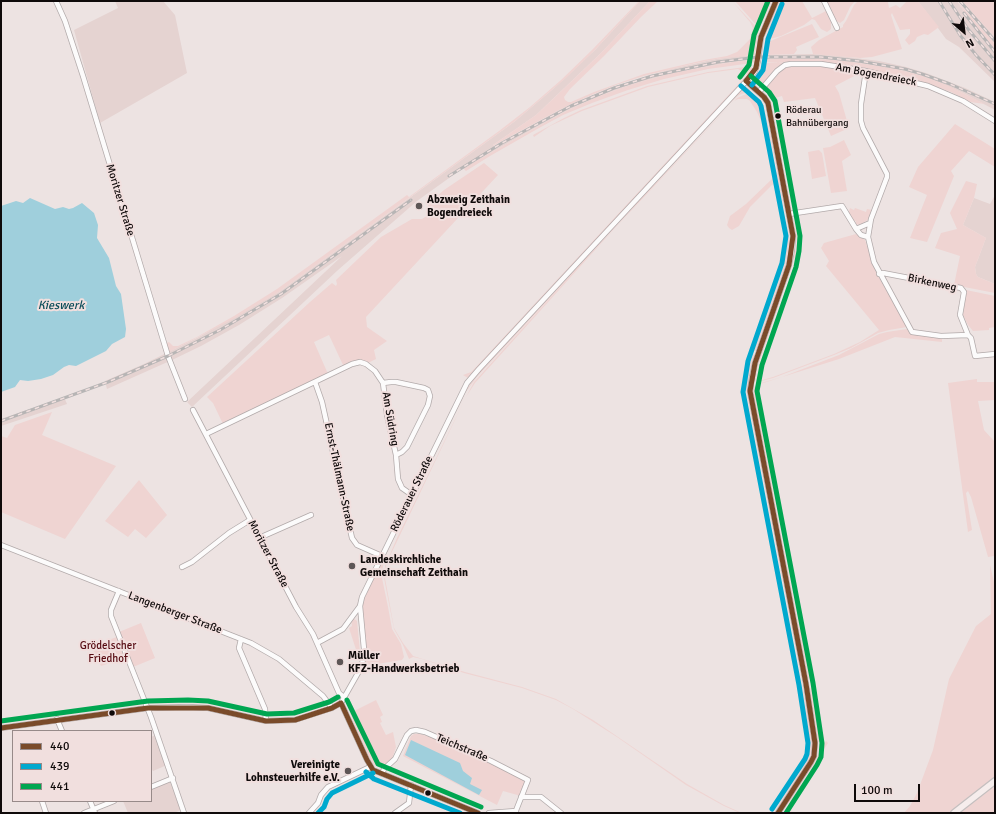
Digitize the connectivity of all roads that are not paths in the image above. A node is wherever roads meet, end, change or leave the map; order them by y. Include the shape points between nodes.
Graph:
1 (56, 1) edge
2 (776, 1) edge
3 (824, 1) edge
4 (837, 28) dead end
5 (866, 71) junction
6 (746, 81) junction
7 (759, 92) junction
8 (995, 121) edge
9 (789, 214) junction
10 (870, 223) junction
11 (856, 229) junction
12 (868, 236) junction
13 (879, 274) junction
14 (968, 336) junction
15 (995, 354) edge
16 (315, 382) junction
17 (383, 383) junction
18 (185, 399) dead end
19 (193, 410) dead end
20 (206, 434) junction
21 (396, 455) junction
22 (412, 495) junction
23 (311, 515) dead end
24 (250, 520) junction
25 (260, 538) junction
26 (1, 545) edge
27 (382, 556) junction
28 (182, 567) dead end
29 (119, 591) junction
30 (360, 606) junction
31 (241, 638) junction
32 (317, 642) junction
33 (344, 697) junction
34 (342, 705) junction
35 (148, 708) junction
36 (332, 708) junction
37 (57, 719) junction
38 (266, 721) junction
39 (1, 728) edge
40 (12, 729) edge
41 (62, 730) edge
42 (370, 767) junction
43 (382, 774) junction
44 (173, 778) junction
45 (995, 781) edge
46 (411, 785) junction
47 (152, 787) edge
48 (522, 797) junction
49 (42, 802) edge
50 (112, 802) edge
51 (94, 811) edge
52 (515, 812) edge
53 (46, 813) edge
54 (84, 813) edge
55 (184, 813) edge
56 (309, 813) edge
57 (395, 813) edge
58 (478, 813) edge
59 (489, 813) edge
60 (561, 813) edge
61 (778, 813) edge
62 (954, 813) edge

1 - 18 street, Moritzer Straße via 65,20 83,76 168,356
2 - 6 street, Röderauer Straße via 761,37 756,68
3 - 4 street
5 - 7 street, Am Bogendreieck via 821,64 788,64 781,67
5 - 8 street, Am Bogendreieck via 940,90
5 - 10 street via 861,121 887,174
6 - 7 street
6 - 22 street, Röderauer Straße via 467,384
7 - 9 street via 770,107
9 - 11 street via 842,206
9 - 61 street via 791,257 755,363 750,391 815,743 811,762
10 - 11 street
10 - 12 street
11 - 12 street via 861,235
12 - 13 street via 870,252
13 - 14 street via 912,332
13 - 14 street, Birkenweg via 961,288 964,292 960,315
14 - 15 street, Birkenweg via 971,338 975,356
16 - 17 street, Am Südring via 360,362 375,371
16 - 20 street
16 - 27 street, Ernst-Thälmann-Straße via 322,402 352,538 357,545
17 - 21 street, Am Südring
17 - 21 street, Am Südring via 396,382 424,388 430,396 428,405 404,451
19 - 20 street, Moritzer Straße
20 - 24 street, Moritzer Straße
21 - 22 street, Am Südring via 399,483
22 - 27 street, Röderauer Straße
23 - 25 street
24 - 25 street, Moritzer Straße
24 - 28 street
25 - 32 street, Moritzer Straße
26 - 29 street, Langenberger Straße
27 - 30 street, Röderauer Straße
29 - 31 street, Langenberger Straße
29 - 35 street via 111,616
30 - 32 street, Röderauer Straße via 343,629
30 - 33 street, Röderauer Straße via 364,649 362,666
31 - 36 street, Langenberger Straße via 279,659 323,696
31 - 38 street via 239,648 265,709
32 - 33 street, Moritzer Straße via 339,693
33 - 34 street, Röderauer Straße
34 - 36 street
34 - 42 street
35 - 37 street
35 - 38 street via 208,708
35 - 44 street
36 - 38 street via 295,720
37 - 40 street
37 - 41 street
39 - 40 street
42 - 43 street
42 - 56 street via 328,787
43 - 46 street
43 - 48 street, Teichstraße via 395,759 405,737 411,731 420,731 491,761 528,780
44 - 47 street
44 - 55 street
45 - 62 main road
46 - 57 street via 409,803
46 - 58 street
48 - 52 street, Teichstraße
48 - 60 street via 541,797
49 - 53 street
50 - 51 street
51 - 54 street
52 - 59 street, Teichstraße

